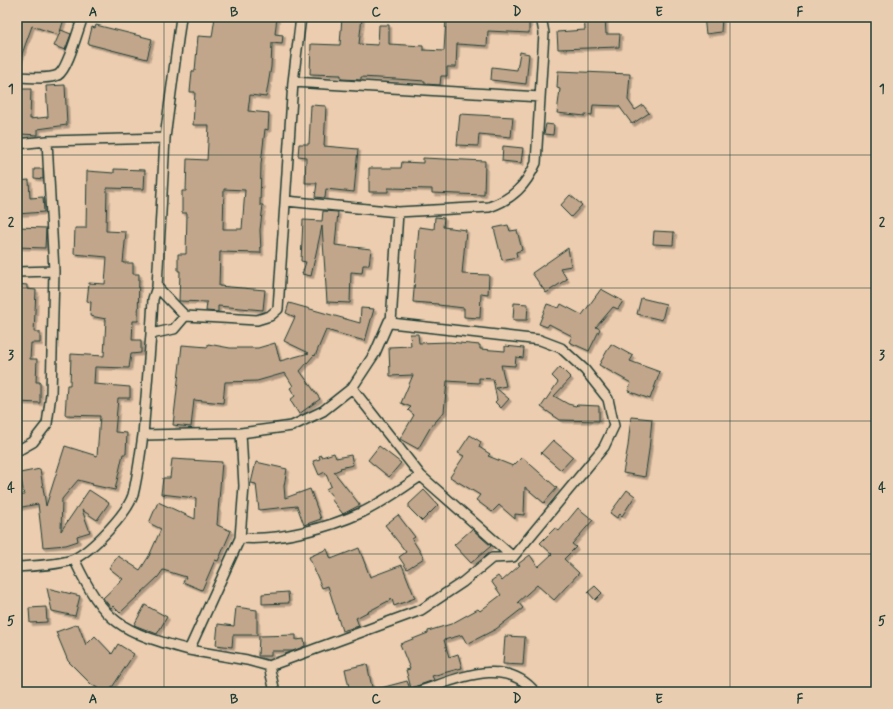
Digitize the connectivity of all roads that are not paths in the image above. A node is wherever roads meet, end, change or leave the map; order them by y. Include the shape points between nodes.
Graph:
1 (83, 17) edge
2 (181, 17) edge
3 (301, 17) edge
4 (541, 17) edge
5 (17, 77) edge
6 (292, 82) junction
7 (540, 97) junction
8 (165, 138) junction
9 (47, 141) junction
10 (17, 144) edge
11 (286, 201) junction
12 (398, 212) junction
13 (54, 271) junction
14 (17, 272) edge
15 (157, 287) junction
16 (185, 316) junction
17 (391, 323) junction
18 (151, 334) junction
19 (352, 388) junction
20 (240, 433) junction
21 (143, 435) junction
22 (17, 451) edge
23 (421, 476) junction
24 (240, 538) junction
25 (513, 557) junction
26 (74, 559) junction
27 (17, 567) edge
28 (189, 650) junction
29 (269, 666) junction
30 (275, 692) edge
31 (417, 692) edge
32 (535, 692) edge

1 - 5 street via 65,66 59,74 50,77
2 - 8 street
3 - 6 street
4 - 7 street via 544,33
6 - 7 street
6 - 11 street
7 - 12 street via 536,163 528,180 512,195 500,203 489,206
8 - 9 street
8 - 15 street
9 - 10 street
9 - 13 street
11 - 12 street
11 - 16 street via 278,309 270,316 257,320
12 - 17 street
13 - 14 street
13 - 22 street via 51,394 47,424 33,442
15 - 16 street
15 - 18 street via 153,300
16 - 18 street via 174,329
17 - 19 street via 389,321 375,353
17 - 25 street via 540,340 561,348 585,370 608,399 614,426 604,447
18 - 21 street
19 - 20 street via 322,411 292,426
19 - 23 street
20 - 21 street
20 - 24 street via 244,486
21 - 26 street via 132,496 122,516 103,536
23 - 24 street via 364,511 334,524 257,540
23 - 25 street
24 - 28 street
25 - 29 street via 492,558 463,582 421,610
26 - 27 street via 46,565
26 - 28 street via 88,589 107,614 128,630
28 - 29 street
29 - 30 street
31 - 32 street via 462,676 487,672 511,674

